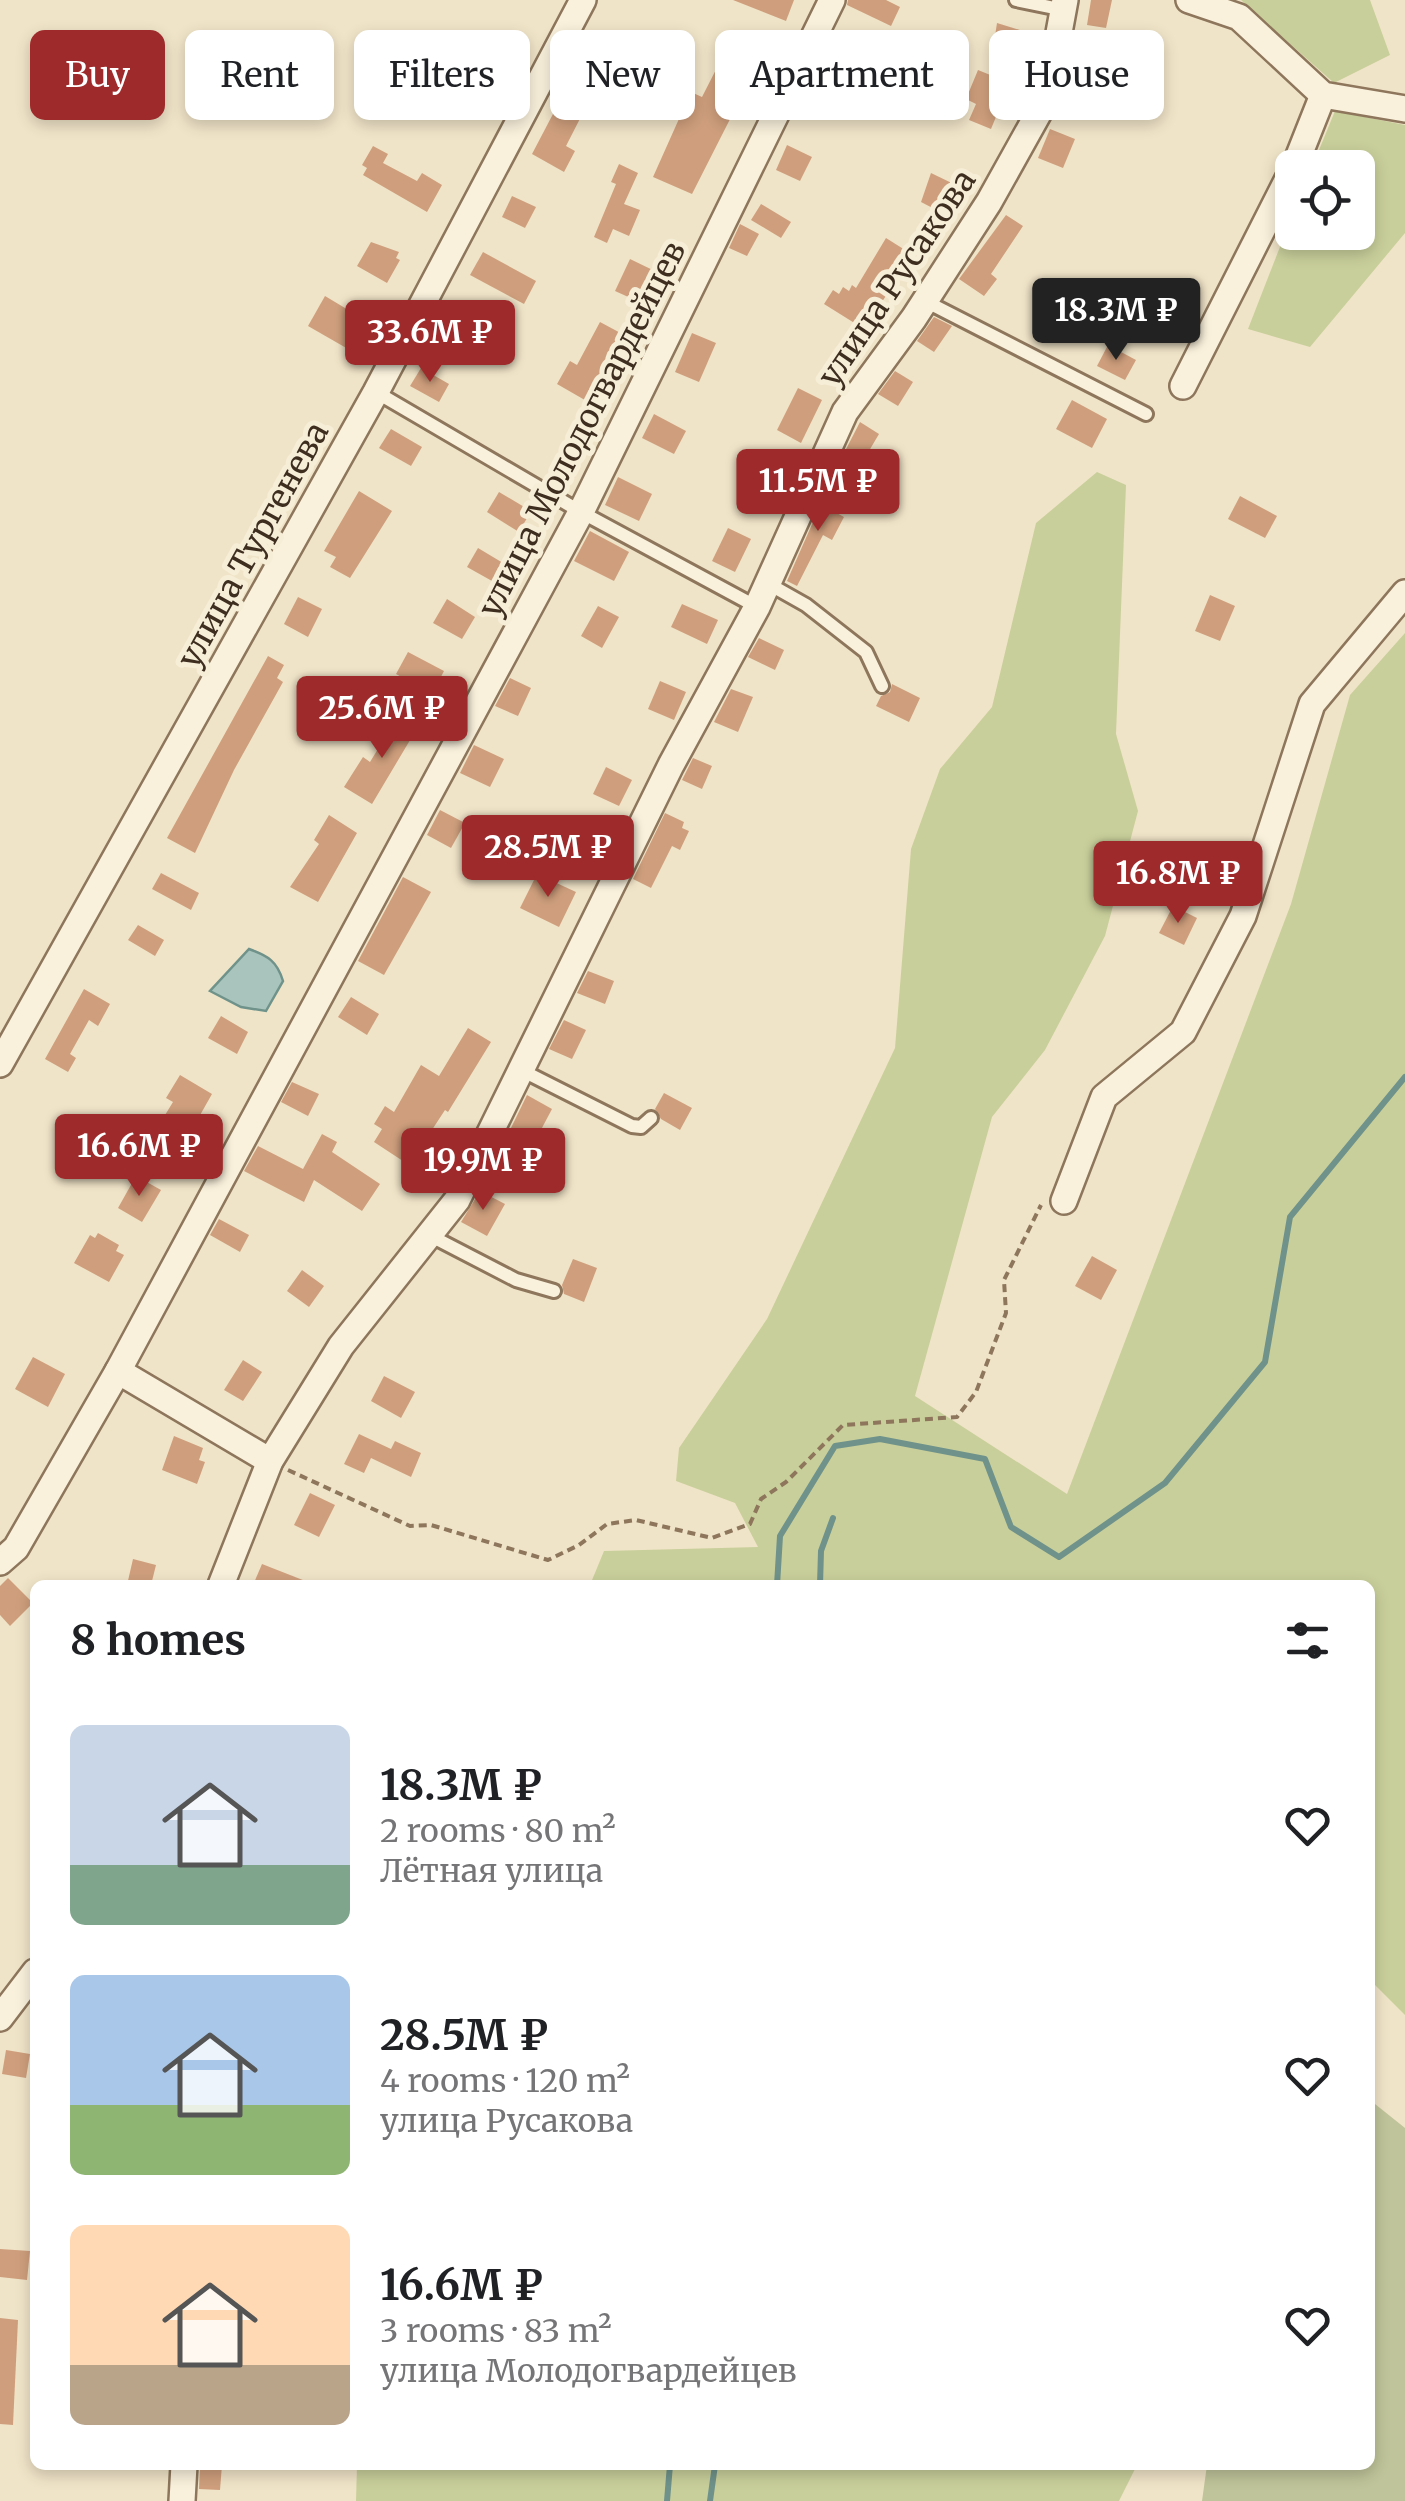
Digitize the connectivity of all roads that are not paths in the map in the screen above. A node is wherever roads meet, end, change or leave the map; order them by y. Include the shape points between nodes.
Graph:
1 (583, 0) edge
2 (832, 0) edge
3 (1016, 0) edge
4 (1189, 0) edge
5 (1065, 5) edge
6 (1322, 95) junction
7 (1405, 109) edge
8 (1300, 150) edge
9 (1275, 205) edge
10 (925, 301) junction
11 (1183, 386) dead end
12 (376, 392) junction
13 (1146, 414) dead end
14 (581, 512) junction
15 (1405, 593) edge
16 (762, 595) junction
17 (882, 686) dead end
18 (0, 1064) edge
19 (521, 1070) junction
20 (651, 1118) dead end
21 (1064, 1201) road end
22 (429, 1236) junction
23 (554, 1291) dead end
24 (118, 1371) junction
25 (270, 1462) junction
26 (0, 1562) edge
27 (223, 1580) edge
28 (30, 1979) edge
29 (0, 2018) edge
30 (184, 2470) edge
31 (182, 2501) edge

1 - 12 street, улица Тургенева
2 - 14 street, улица Молодогвардейцев
3 - 5 lane
4 - 6 street via 1239,17
5 - 10 street, улица Русакова via 1048,98
6 - 7 street
6 - 8 street
9 - 11 street
10 - 13 lane
10 - 16 street, улица Русакова via 845,412
12 - 14 lane
12 - 18 street, улица Тургенева
14 - 16 lane
14 - 24 street, улица Молодогвардейцев
15 - 21 street via 1312,704 1244,916 1183,1032 1104,1097
16 - 17 lane via 806,605 866,652
16 - 19 street, улица Русакова
19 - 20 lane via 632,1126 641,1128
19 - 22 street, улица Русакова via 457,1200
22 - 23 lane via 516,1280
22 - 25 street, улица Русакова via 341,1346
24 - 25 street
24 - 26 street, улица Молодогвардейцев via 16,1548
25 - 27 street, улица Русакова
28 - 29 street
30 - 31 street

